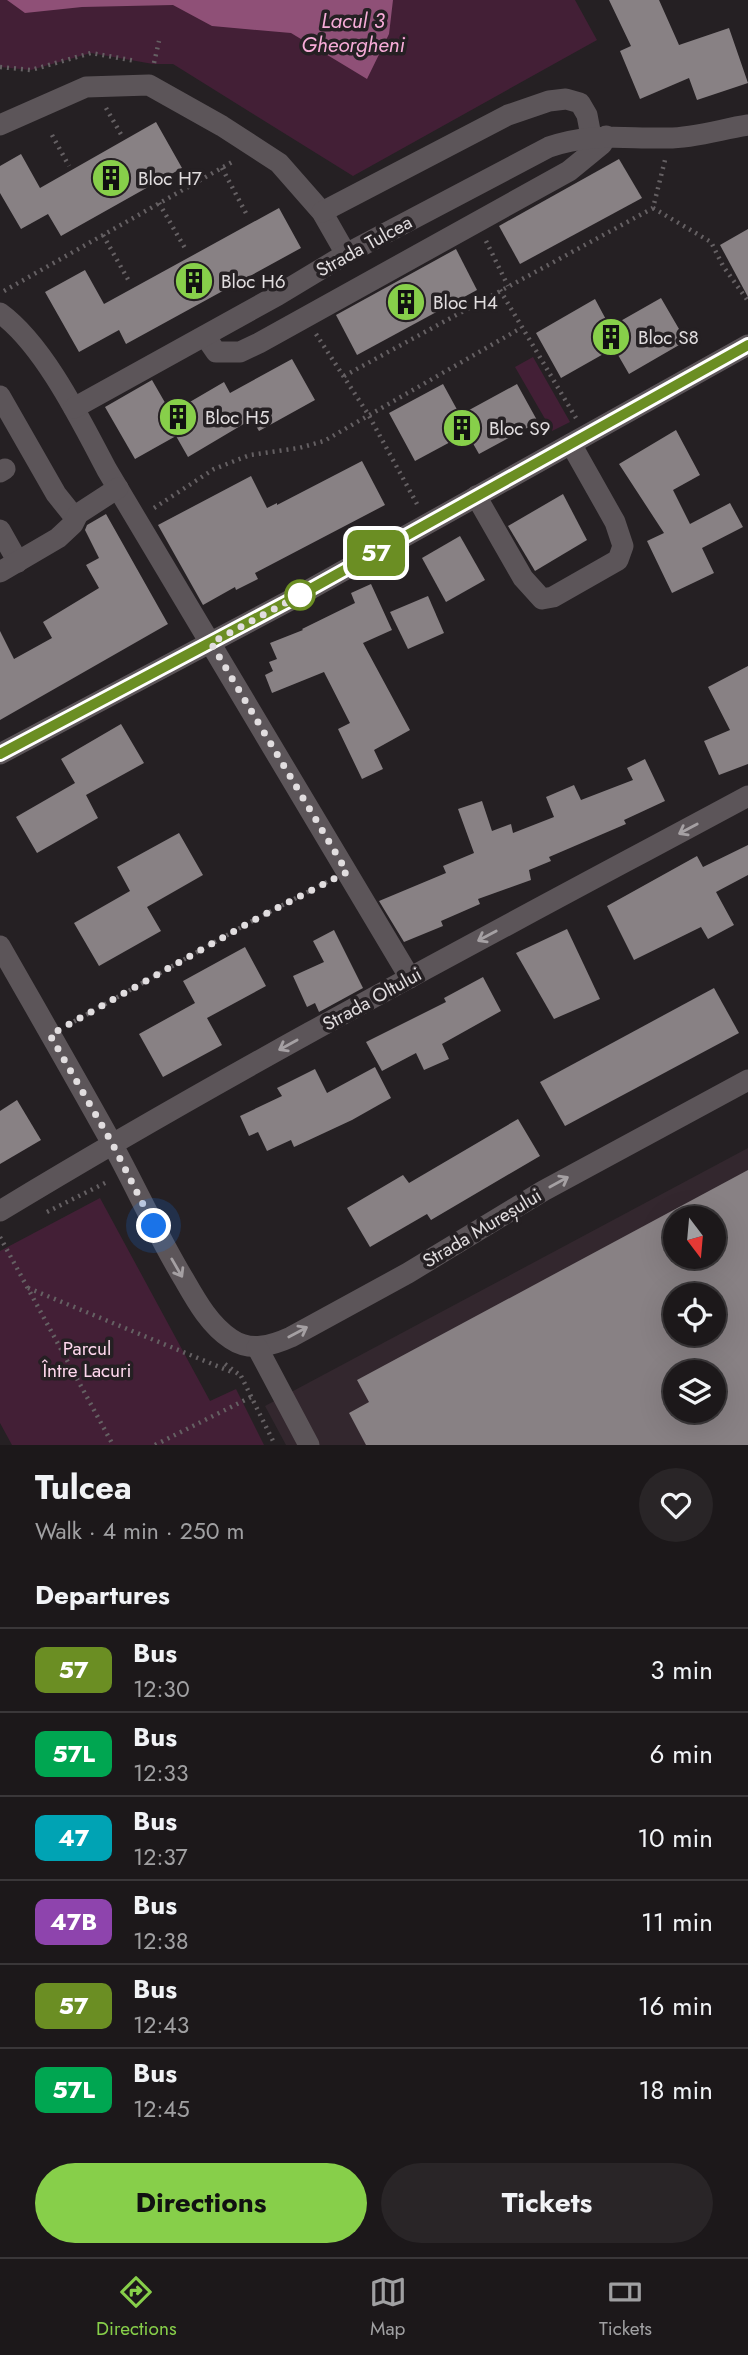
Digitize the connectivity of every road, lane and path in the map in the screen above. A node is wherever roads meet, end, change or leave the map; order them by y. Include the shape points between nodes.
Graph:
1 (159, 41) dead end
2 (153, 64) dead end
3 (106, 107) dead end
4 (0, 125) edge
5 (748, 125) edge
6 (52, 135) dead end
7 (121, 136) dead end
8 (599, 136) junction
9 (670, 138) junction
10 (256, 148) junction
11 (69, 166) dead end
12 (222, 168) junction
13 (159, 203) junction
14 (653, 208) junction
15 (322, 212) junction
16 (248, 217) dead end
17 (412, 219) junction
18 (475, 222) junction
19 (103, 235) junction
20 (429, 247) junction
21 (186, 250) dead end
22 (346, 254) junction
23 (130, 283) dead end
24 (509, 285) junction
25 (0, 293) edge
26 (748, 301) edge
27 (304, 316) junction
28 (2, 318) edge
29 (521, 328) junction
30 (205, 336) junction
31 (748, 345) edge
32 (344, 376) junction
33 (0, 396) edge
34 (74, 408) junction
35 (368, 414) junction
36 (579, 440) junction
37 (118, 488) junction
38 (476, 496) junction
39 (78, 514) junction
40 (137, 519) junction
41 (428, 524) junction
42 (0, 530) edge
43 (9, 567) edge
44 (211, 643) junction
45 (0, 754) edge
46 (748, 796) edge
47 (347, 872) junction
48 (0, 946) edge
49 (410, 978) junction
50 (50, 1035) junction
51 (748, 1080) edge
52 (112, 1143) junction
53 (113, 1193) dead end
54 (0, 1210) edge
55 (36, 1218) dead end
56 (12, 1231) dead end
57 (0, 1237) edge
58 (28, 1288) junction
59 (257, 1347) junction
60 (221, 1361) dead end
61 (236, 1366) dead end
62 (241, 1376) junction
63 (251, 1397) junction
64 (113, 1445) edge
65 (155, 1445) edge
66 (275, 1445) edge
67 (309, 1445) edge

1 - 2 path
3 - 7 path
4 - 10 street via 86,87 149,85
5 - 9 street, Strada Tulcea
6 - 11 path
8 - 9 street, Strada Tulcea
8 - 15 street via 580,103 549,101 473,132
8 - 17 street, Strada Tulcea via 569,140 529,156
8 - 18 street via 603,144 569,171
9 - 14 path
10 - 12 path
10 - 15 street via 279,163
12 - 13 path
12 - 16 path
13 - 19 path
13 - 21 path
14 - 24 path
14 - 26 path via 711,242
15 - 22 street
17 - 20 street
17 - 22 street, Strada Tulcea
18 - 20 street
18 - 24 path
19 - 23 path
19 - 25 path
20 - 27 street
22 - 30 street, Strada Tulcea
24 - 29 path via 500,290
24 - 32 path
27 - 30 street via 240,352 216,352
27 - 32 path
28 - 34 street via 30,341
29 - 35 path
29 - 36 path
30 - 34 street, Strada Tulcea
31 - 36 street
32 - 35 path
33 - 39 street via 56,494 67,510
34 - 37 street
35 - 40 path via 324,441 250,455 214,469
35 - 41 path
36 - 38 street
36 - 38 street via 623,546 618,560 553,597 542,599 523,578
37 - 39 street
37 - 40 street
38 - 41 street
39 - 43 street via 58,538
40 - 44 street
41 - 44 street
42 - 43 street
44 - 45 street
44 - 47 street
46 -> 49 street, Strada Oltului
47 - 49 street
47 - 50 path
48 - 50 street
49 -> 52 street, Strada Oltului
50 - 52 street
59 -> 51 street, Strada Mureșului via 291,1337 543,1191
52 - 54 street, Strada Oltului
52 -> 59 street via 200,1308 228,1338
53 - 55 path via 107,1181
56 - 57 path
57 - 58 path
58 - 62 path
58 - 64 path
59 - 67 street
60 - 62 path
61 - 62 path
62 - 63 path
63 - 65 path
63 - 66 path

